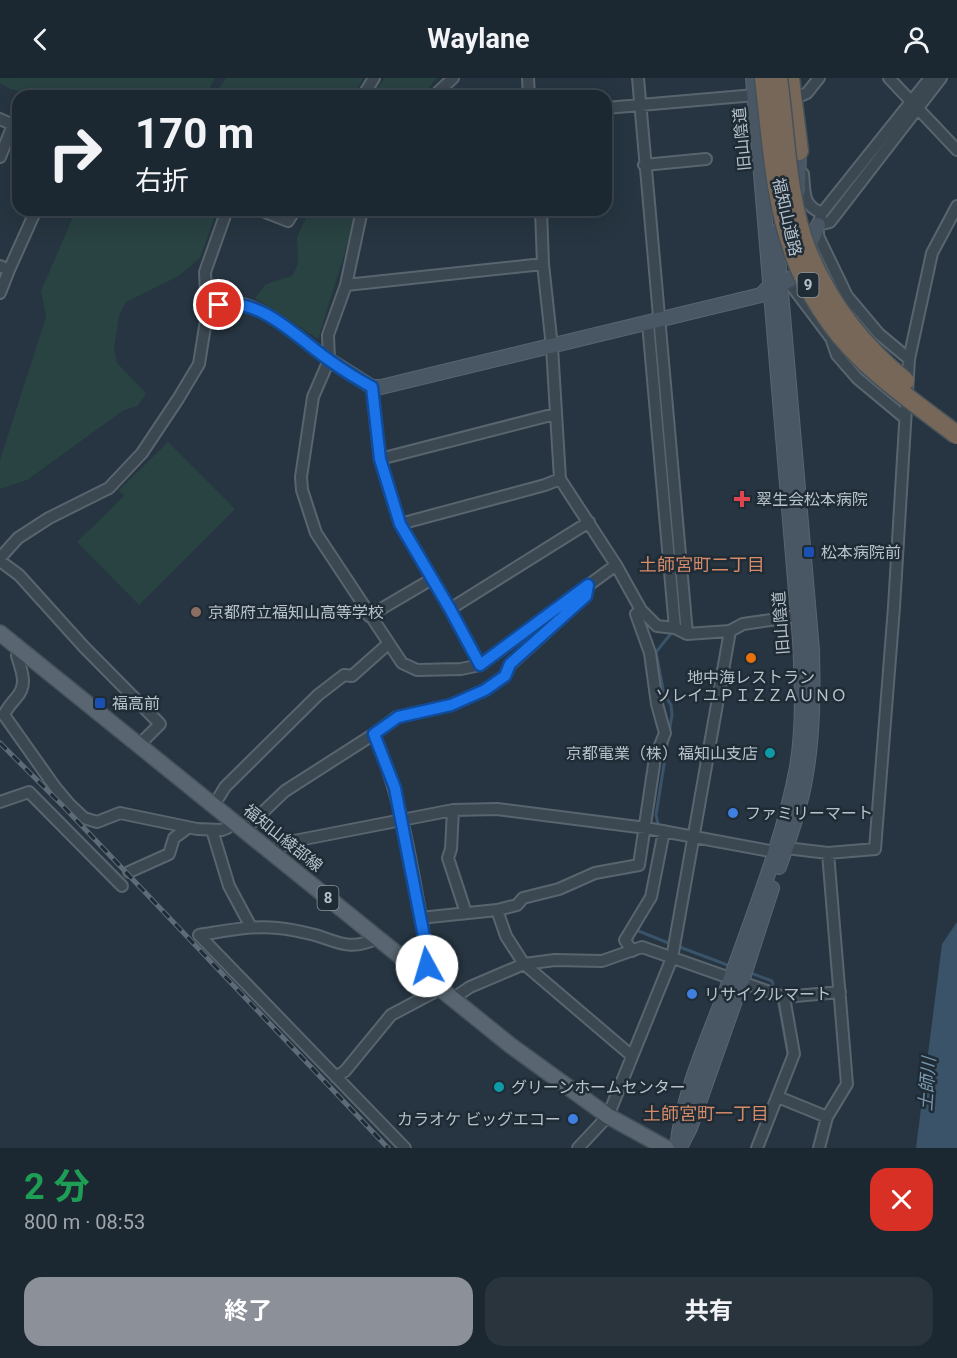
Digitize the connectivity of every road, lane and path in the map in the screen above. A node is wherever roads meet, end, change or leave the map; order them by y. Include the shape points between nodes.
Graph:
1 (453, 78) edge
2 (638, 78) edge
3 (753, 78) edge
4 (764, 78) edge
5 (778, 78) edge
6 (790, 78) edge
7 (819, 78) edge
8 (889, 78) edge
9 (930, 78) edge
10 (941, 78) edge
11 (440, 90) edge
12 (755, 95) junction
13 (793, 99) junction
14 (640, 105) junction
15 (915, 105) junction
16 (612, 107) edge
17 (12, 128) edge
18 (6, 143) junction
19 (12, 146) edge
20 (957, 150) edge
21 (799, 151) junction
22 (0, 157) edge
23 (706, 159) dead end
24 (645, 165) junction
25 (957, 206) edge
26 (33, 216) edge
27 (225, 216) edge
28 (275, 216) edge
29 (291, 216) edge
30 (361, 216) edge
31 (541, 216) edge
32 (823, 220) junction
33 (543, 264) junction
34 (5, 268) edge
35 (780, 283) junction
36 (346, 285) junction
37 (0, 293) edge
38 (207, 314) junction
39 (654, 321) junction
40 (552, 347) junction
41 (909, 359) junction
42 (329, 360) junction
43 (372, 387) junction
44 (555, 414) junction
45 (905, 418) junction
46 (957, 423) edge
47 (957, 435) edge
48 (380, 459) junction
49 (560, 479) junction
50 (589, 522) junction
51 (400, 524) junction
52 (0, 560) edge
53 (616, 565) junction
54 (432, 579) junction
55 (588, 585) junction
56 (450, 609) junction
57 (641, 610) junction
58 (369, 616) junction
59 (798, 616) junction
60 (675, 628) junction
61 (730, 631) junction
62 (0, 633) edge
63 (687, 633) junction
64 (388, 644) junction
65 (22, 650) junction
66 (480, 665) junction
67 (374, 734) junction
68 (139, 745) junction
69 (219, 797) dead end
70 (0, 802) edge
71 (453, 810) junction
72 (402, 819) junction
73 (239, 825) junction
74 (186, 827) junction
75 (646, 828) junction
76 (212, 830) junction
77 (664, 831) junction
78 (693, 836) junction
79 (781, 850) junction
80 (271, 851) junction
81 (828, 853) junction
82 (129, 872) dead end
83 (122, 886) dead end
84 (497, 910) junction
85 (466, 913) junction
86 (420, 918) junction
87 (251, 927) junction
88 (378, 938) junction
89 (632, 951) junction
90 (672, 958) junction
91 (524, 964) junction
92 (421, 973) junction
93 (737, 979) junction
94 (440, 988) junction
95 (840, 992) junction
96 (784, 997) junction
97 (452, 999) junction
98 (632, 1056) junction
99 (336, 1077) junction
100 (778, 1097) junction
101 (608, 1116) junction
102 (827, 1117) junction
103 (405, 1148) edge
104 (578, 1148) edge
105 (666, 1148) edge
106 (678, 1148) edge
107 (757, 1148) edge
108 (819, 1148) edge

1 - 11 street
2 - 14 street
3 - 12 street, 旧山陰道
4 - 47 highway, 福知山道路 / 9, bridge via 783,215 794,255 809,287 826,316 859,356
5 - 46 highway, 福知山道路 / 9, bridge via 796,210 807,249 837,309 894,372
6 - 13 highway
7 - 13 street via 807,93
8 - 15 street
9 - 15 street
10 - 15 street
12 - 14 street
12 - 35 street, 旧山陰道
13 - 21 highway
14 - 16 street
14 - 24 street
15 - 20 street
15 - 32 street
17 - 18 street
18 - 19 street
18 - 22 street
21 - 32 street via 807,203
21 - 35 street via 799,197 780,230 777,246
23 - 24 street
24 - 39 street
25 - 41 street via 932,253
26 - 34 street
27 - 38 street via 205,272
28 - 29 street via 288,221
30 - 36 street
31 - 33 street
32 - 35 street via 798,273
32 - 41 street via 818,236 847,296 879,334
33 - 36 street
33 - 40 street
34 - 37 street
35 - 39 street via 761,295
35 - 45 street via 831,338 837,355 857,378
35 - 59 street, 旧山陰道
35 - 79 street via 814,701 806,775
36 - 42 street via 328,335
38 - 42 street via 219,305 247,306 267,314
38 - 52 street via 199,364 142,453 109,488 18,538
39 - 40 street
39 - 60 street
39 - 63 street
40 - 43 street
40 - 44 street
41 - 45 street
42 - 43 street
42 - 58 street via 313,397 302,490 316,533
43 - 48 street
44 - 48 street
44 - 49 street
45 - 81 street via 875,849
48 - 51 street
49 - 50 street
49 - 51 street
50 - 53 street
50 - 56 street
51 - 54 street
52 - 68 street via 160,724
53 - 55 street
53 - 57 street
54 - 56 street
54 - 58 street
55 - 66 street
55 - 67 street via 586,596 510,664 505,676 485,690 451,705 398,717
56 - 66 street
57 - 60 street via 657,626
57 - 75 street via 636,614 650,653 665,733 655,758
58 - 64 street
59 - 61 street via 743,624
59 - 79 street, 旧山陰道 via 802,703 797,766
60 - 63 street
61 - 63 street
61 - 78 street
62 - 65 main road, 福知山綾部線 / 8
64 - 66 street via 402,663 417,670
64 - 69 street via 352,676 344,675 318,695
65 - 68 main road, 福知山綾部線 / 8
65 - 74 street via 17,656 23,688 4,715 70,806 84,818 98,822 120,813
67 - 72 street via 395,788
67 - 73 street
68 - 73 main road, 福知山綾部線 / 8
70 - 83 street via 29,792
71 - 72 street
71 - 75 street via 497,809
71 - 85 street via 448,858
72 - 80 street via 294,841
72 - 86 street
73 - 76 street
73 - 80 main road, 福知山綾部線 / 8
74 - 76 street
74 - 82 street via 174,838 170,854
75 - 77 street
75 - 84 street via 639,865 595,873 559,889 523,898 517,906
76 - 87 street via 229,886
77 - 78 street
77 - 89 street via 651,897 625,940
78 - 79 street
78 - 90 street
79 - 81 street
79 - 93 street
80 - 88 main road, 福知山綾部線 / 8
81 - 95 street
84 - 85 street
84 - 91 street via 506,936
85 - 86 street
86 - 92 street via 428,957
87 - 88 street via 315,935 340,945 365,945
87 - 99 street via 199,935
88 - 92 main road, 福知山綾部線 / 8
89 - 90 street via 642,947
89 - 91 street via 602,961
90 - 93 street
90 - 98 street
91 - 97 street
91 - 98 street
92 - 94 main road, 福知山綾部線 / 8
93 - 96 street
93 - 106 street via 690,1128
94 - 97 main road, 福知山綾部線 / 8
94 - 99 street via 391,1015
95 - 96 street
95 - 102 street via 847,1084
96 - 100 street via 794,1054
97 - 101 main road, 福知山綾部線 / 8
98 - 101 street
99 - 103 street
100 - 102 street
100 - 107 street
101 - 104 street
101 - 105 main road, 福知山綾部線 / 8
102 - 108 street

